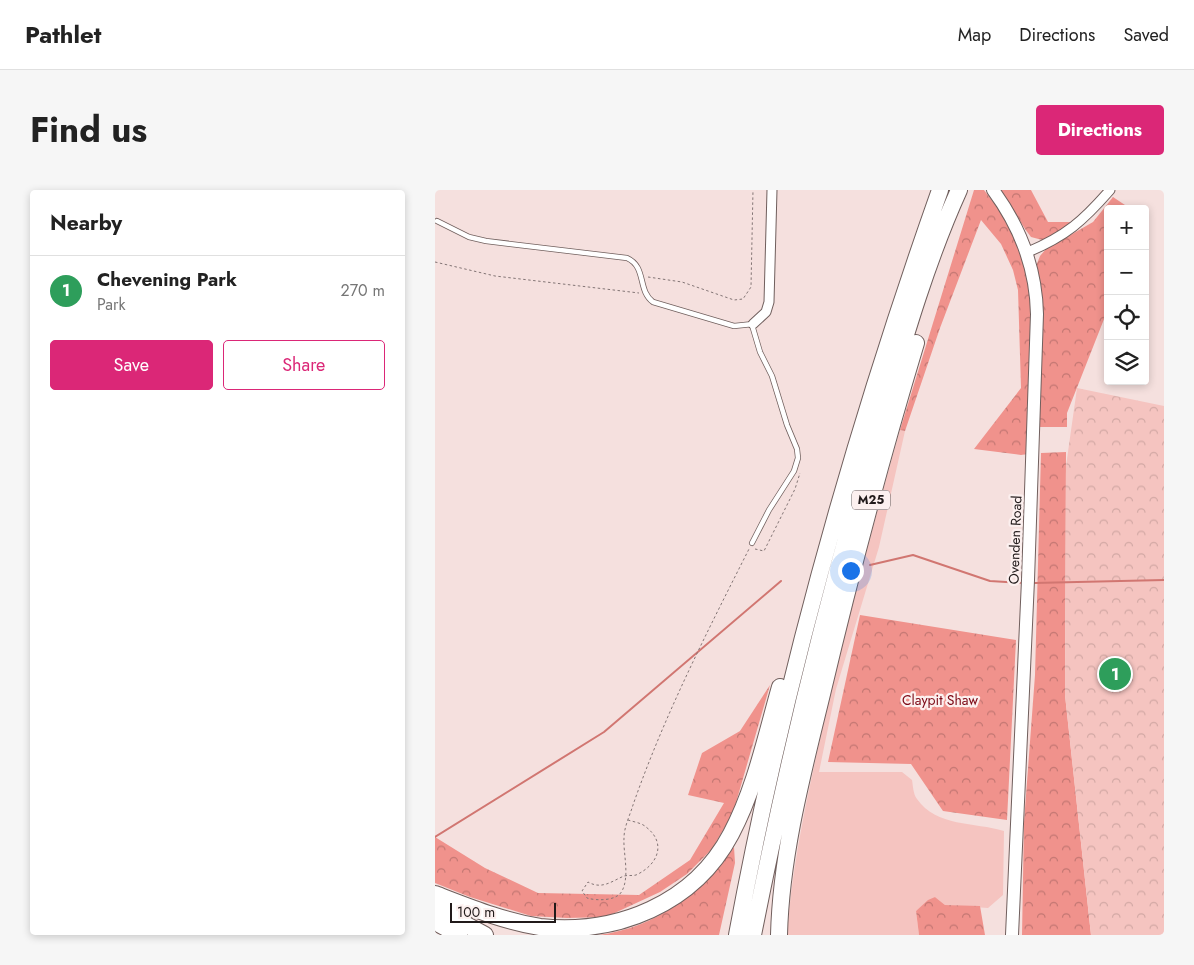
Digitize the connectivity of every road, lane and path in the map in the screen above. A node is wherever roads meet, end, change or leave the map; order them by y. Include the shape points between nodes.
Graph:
1 (753, 190) edge
2 (771, 190) edge
3 (940, 190) edge
4 (960, 190) edge
5 (993, 190) edge
6 (1110, 190) edge
7 (437, 221) dead end
8 (1027, 252) junction
9 (435, 262) edge
10 (642, 278) junction
11 (644, 290) junction
12 (752, 325) junction
13 (858, 440) junction
14 (797, 461) junction
15 (752, 544) dead end
16 (628, 820) junction
17 (624, 876) junction
18 (435, 894) edge
19 (435, 908) edge
20 (435, 922) edge
21 (459, 935) edge
22 (485, 935) edge
23 (737, 935) edge
24 (753, 935) edge
25 (779, 935) edge
26 (1013, 935) edge

1 - 10 path via 751,288 743,299 734,300 666,278
2 - 12 street via 769,302 766,312
3 - 13 highway, M25
4 - 24 highway, M25 via 948,214 910,325 839,564 788,767
4 - 25 highway, M25 via 886,445 837,630 795,814
5 - 8 main road, Ovenden Road via 1012,219
6 - 8 street via 1071,229 1054,241
7 - 10 lane via 485,241 627,258 639,268
8 - 26 main road, Ovenden Road via 1033,273 1037,314
9 - 11 path via 495,276
10 - 11 lane
11 - 12 lane via 653,302 660,305 734,326
12 - 14 lane via 797,448
13 - 18 highway, M25 via 825,517 749,791 731,835 702,874 657,909 623,922 588,929 522,924
13 - 23 highway, M25 via 794,673
14 - 15 lane
14 - 16 path via 799,479 764,551 750,547 664,725
16 - 17 path via 624,840
16 - 17 path via 650,830 658,843 659,855 638,874
17 - 17 path via 623,889 615,897 590,899 583,893 588,882 604,885
19 - 22 highway
20 - 21 highway

